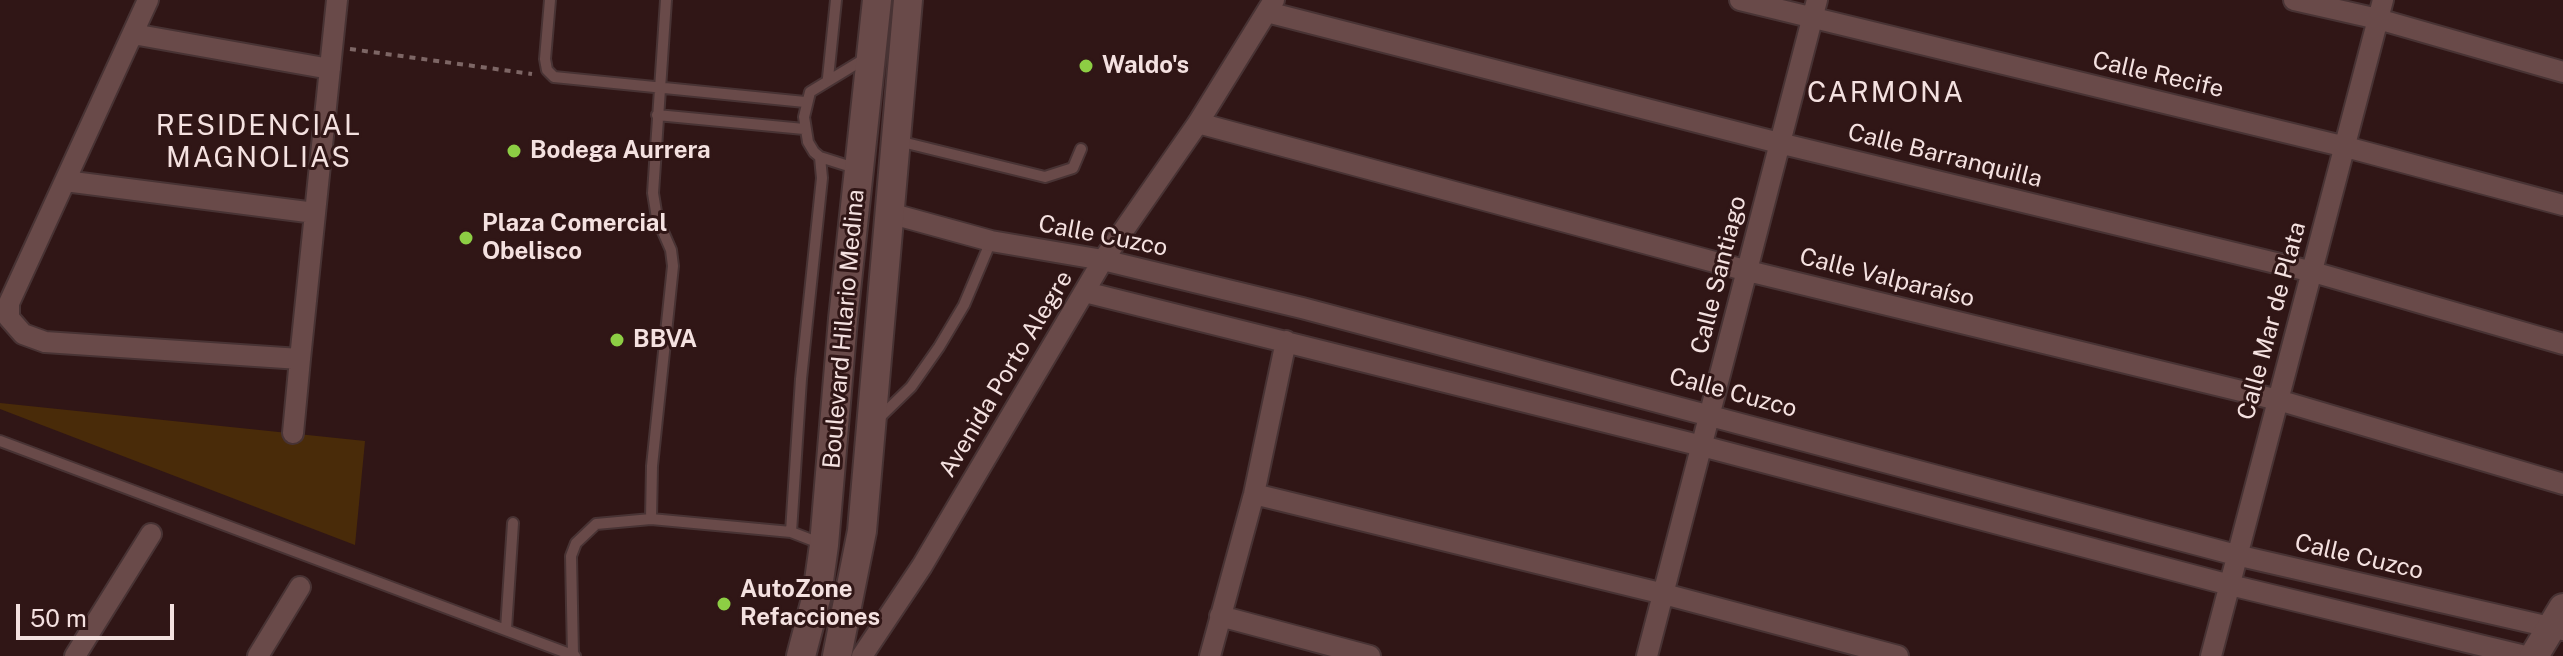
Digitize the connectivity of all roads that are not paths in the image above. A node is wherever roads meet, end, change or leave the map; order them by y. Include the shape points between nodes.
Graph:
1 (148, 0) edge
2 (337, 0) edge
3 (550, 0) edge
4 (666, 0) edge
5 (836, 0) edge
6 (877, 0) edge
7 (908, 0) edge
8 (1740, 0) edge
9 (2294, 0) edge
10 (1270, 6) edge
11 (2380, 9) edge
12 (1814, 10) edge
13 (133, 34) junction
14 (871, 56) junction
15 (330, 69) junction
16 (2563, 72) edge
17 (828, 78) junction
18 (659, 90) junction
19 (805, 102) junction
20 (657, 115) junction
21 (1198, 123) junction
22 (804, 129) junction
23 (896, 140) junction
24 (1779, 143) junction
25 (2346, 147) junction
26 (1081, 149) dead end
27 (820, 157) junction
28 (859, 169) junction
29 (65, 181) junction
30 (2563, 205) edge
31 (315, 213) junction
32 (889, 213) junction
33 (991, 241) junction
34 (1103, 260) junction
35 (1748, 271) junction
36 (2313, 272) junction
37 (1085, 292) junction
38 (1286, 341) junction
39 (2563, 344) edge
40 (300, 359) junction
41 (2278, 400) junction
42 (1709, 414) junction
43 (873, 424) junction
44 (293, 433) dead end
45 (0, 441) edge
46 (1702, 446) junction
47 (2563, 484) edge
48 (1254, 494) junction
49 (651, 519) junction
50 (513, 523) dead end
51 (791, 532) junction
52 (151, 534) dead end
53 (824, 545) junction
54 (2236, 555) junction
55 (2230, 585) junction
56 (300, 587) dead end
57 (1664, 594) junction
58 (1220, 616) junction
59 (2559, 622) edge
60 (506, 629) junction
61 (75, 656) edge
62 (258, 656) edge
63 (574, 656) edge
64 (801, 656) edge
65 (837, 656) edge
66 (862, 656) edge
67 (1210, 656) edge
68 (1370, 656) edge
69 (1647, 656) edge
70 (1898, 656) edge
71 (2211, 656) edge
72 (2525, 656) edge
73 (2534, 656) edge

1 - 13 street
2 - 15 street
3 - 18 lane via 545,59 554,77
4 - 18 lane
5 - 17 lane
6 - 14 main road, Boulevard Hilario Medina
7 - 23 main road, Boulevard Hilario Medina
8 - 12 street, Calle Recife
9 - 11 street
10 - 21 street, Avenida Porto Alegre
10 - 24 street, Calle Barranquilla
11 - 16 street
11 - 25 street, Calle Mar de Plata
12 - 24 street, Calle Santiago
12 - 25 street, Calle Recife
13 - 15 street
13 - 29 street
14 - 17 lane
14 - 28 main road, Boulevard Hilario Medina
15 - 31 street
17 - 19 lane
18 - 19 lane
18 - 20 lane
19 - 22 lane
20 - 22 lane
20 - 49 lane via 653,193 673,266
21 - 34 street, Avenida Porto Alegre
21 - 35 street, Calle Valparaíso
22 - 27 lane
23 - 26 lane via 1045,177 1073,168
23 - 32 main road, Boulevard Hilario Medina
24 - 35 street, Calle Santiago
24 - 36 street, Calle Barranquilla
25 - 30 street, Calle Recife
25 - 36 street, Calle Mar de Plata
27 - 28 lane
27 - 51 lane
28 - 53 main road, Boulevard Hilario Medina
29 - 31 street
29 - 40 street via 9,303 9,318 23,334 45,342
31 - 40 street
32 - 33 street, Calle Cuzco
32 - 43 main road, Boulevard Hilario Medina
33 - 34 street, Calle Cuzco
33 - 43 lane via 939,347 911,387
34 - 37 street, Avenida Porto Alegre
34 - 42 street, Calle Cuzco
35 - 41 street, Calle Valparaíso
35 - 42 street, Calle Santiago
36 - 39 street, Calle Barranquilla
36 - 41 street, Calle Mar de Plata
37 - 38 street
37 - 66 street, Avenida Porto Alegre via 922,566
38 - 46 street
38 - 48 street
40 - 44 street
41 - 47 street, Calle Valparaíso
41 - 54 street, Calle Mar de Plata
42 - 46 street, Calle Santiago
42 - 54 street, Calle Cuzco
43 - 65 main road, Boulevard Hilario Medina via 857,564
45 - 60 lane
46 - 55 street
46 - 57 street, Calle Santiago
48 - 57 street
48 - 58 street
49 - 51 lane
49 - 63 lane via 596,524 576,543 571,556
50 - 60 lane
51 - 53 lane
52 - 61 street
53 - 64 main road, Boulevard Hilario Medina
54 - 55 street, Calle Mar de Plata
54 - 59 street, Calle Cuzco
55 - 71 street, Calle Mar de Plata
55 - 72 street
56 - 62 street
57 - 69 street, Calle Santiago
57 - 70 street
58 - 67 street
58 - 68 street
59 - 73 main road
60 - 63 lane

